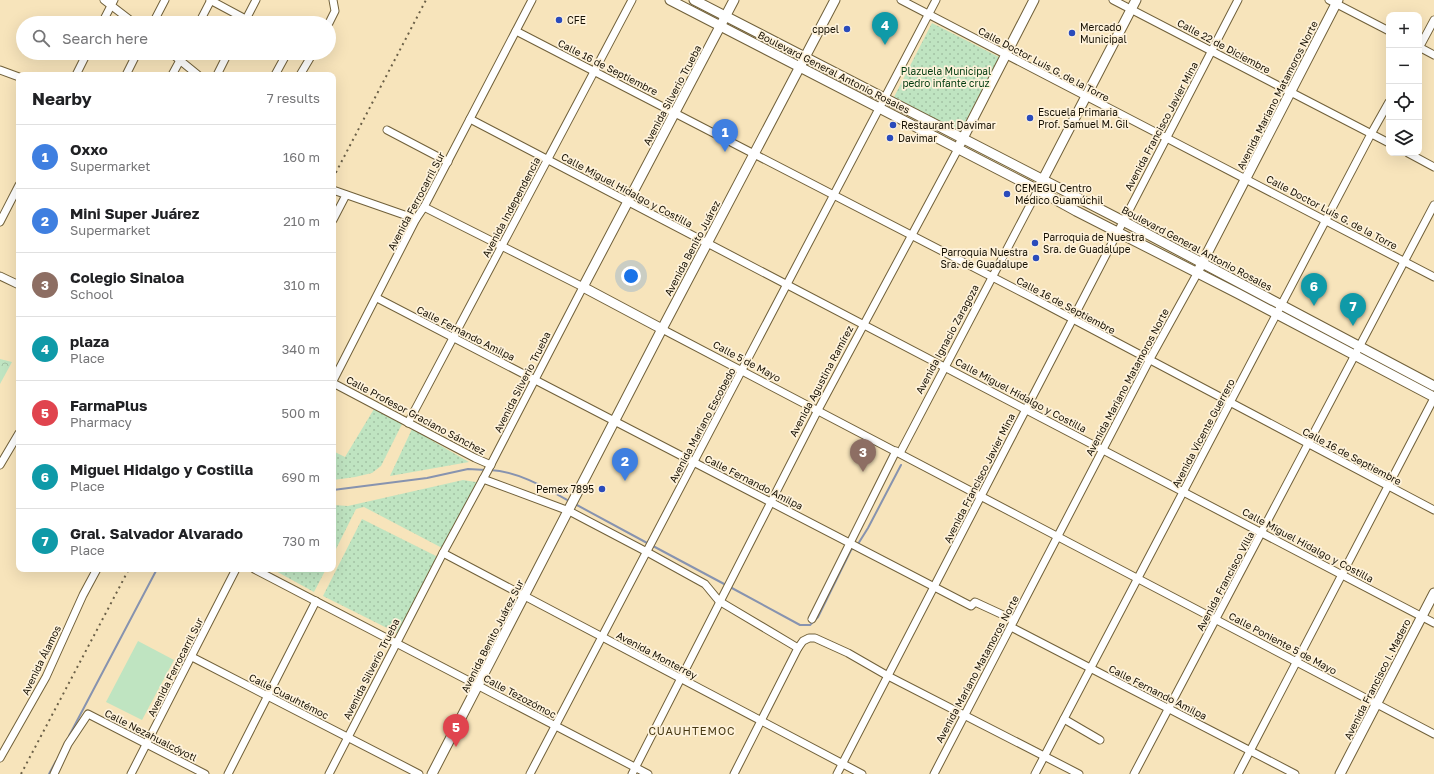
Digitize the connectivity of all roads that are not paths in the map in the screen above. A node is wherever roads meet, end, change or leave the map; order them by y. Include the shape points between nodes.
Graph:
1 (104, 0) edge
2 (165, 0) edge
3 (211, 0) edge
4 (256, 0) edge
5 (333, 0) edge
6 (532, 0) edge
7 (632, 0) edge
8 (670, 0) edge
9 (694, 0) edge
10 (734, 0) edge
11 (835, 0) edge
12 (901, 0) edge
13 (936, 0) edge
14 (1034, 0) edge
15 (1113, 0) edge
16 (1136, 0) edge
17 (1238, 0) edge
18 (1335, 1) edge
19 (113, 2) edge
20 (1131, 9) junction
21 (929, 14) junction
22 (106, 16) edge
23 (127, 16) edge
24 (157, 16) edge
25 (203, 16) edge
26 (237, 16) edge
27 (248, 16) edge
28 (332, 16) edge
29 (726, 16) junction
30 (1434, 20) edge
31 (720, 26) junction
32 (1386, 29) edge
33 (516, 31) junction
34 (1422, 42) edge
35 (1422, 49) edge
36 (1212, 51) junction
37 (1005, 54) junction
38 (1434, 55) edge
39 (805, 57) junction
40 (84, 60) edge
41 (134, 60) edge
42 (180, 60) joint
43 (224, 60) edge
44 (284, 60) edge
45 (308, 60) edge
46 (800, 67) junction
47 (0, 70) edge
48 (594, 71) junction
49 (78, 72) edge
50 (128, 72) edge
51 (174, 72) edge
52 (194, 72) edge
53 (218, 72) edge
54 (278, 72) edge
55 (302, 72) edge
56 (16, 76) edge
57 (1290, 92) junction
58 (1086, 96) junction
59 (885, 99) junction
60 (1386, 107) edge
61 (880, 108) junction
62 (675, 113) junction
63 (470, 119) junction
64 (387, 130) dead end
65 (1371, 134) junction
66 (963, 139) junction
67 (1166, 139) junction
68 (1386, 142) edge
69 (958, 149) junction
70 (754, 154) junction
71 (1414, 156) edge
72 (548, 159) junction
73 (448, 162) junction
74 (1434, 167) edge
75 (1246, 179) junction
76 (1043, 180) junction
77 (1038, 190) junction
78 (336, 191) edge
79 (16, 192) edge
80 (346, 194) junction
81 (834, 195) junction
82 (628, 201) junction
83 (1434, 206) edge
84 (424, 207) junction
85 (336, 214) edge
86 (416, 219) junction
87 (1326, 220) junction
88 (0, 222) edge
89 (1122, 222) junction
90 (1117, 232) junction
91 (911, 235) junction
92 (707, 243) junction
93 (502, 246) junction
94 (1404, 261) junction
95 (1200, 268) junction
96 (0, 276) edge
97 (991, 277) junction
98 (1434, 277) edge
99 (16, 281) edge
100 (787, 284) junction
101 (583, 288) junction
102 (377, 298) junction
103 (1279, 309) junction
104 (1072, 319) junction
105 (863, 324) junction
106 (662, 329) junction
107 (453, 338) junction
108 (1360, 346) junction
109 (1355, 355) junction
110 (1150, 360) junction
111 (944, 367) junction
112 (742, 370) junction
113 (336, 376) edge
114 (535, 380) junction
115 (336, 384) edge
116 (1434, 386) edge
117 (1434, 398) edge
118 (1230, 402) junction
119 (1025, 409) junction
120 (818, 410) junction
121 (615, 422) junction
122 (408, 423) junction
123 (16, 438) edge
124 (1308, 444) junction
125 (1103, 450) junction
126 (898, 452) junction
127 (694, 462) junction
128 (0, 465) edge
129 (491, 465) junction
130 (483, 479) junction
131 (1388, 486) junction
132 (1183, 492) junction
133 (980, 496) junction
134 (770, 502) junction
135 (570, 510) junction
136 (1434, 510) edge
137 (1261, 532) junction
138 (1058, 537) junction
139 (850, 544) junction
140 (647, 552) junction
141 (443, 553) junction
142 (95, 572) edge
143 (234, 572) edge
144 (260, 572) edge
145 (1342, 575) junction
146 (1138, 579) junction
147 (933, 587) junction
148 (1434, 594) edge
149 (525, 596) junction
150 (721, 599) junction
151 (316, 601) junction
152 (1422, 616) junction
153 (812, 619) dead end
154 (1216, 619) junction
155 (1434, 623) edge
156 (1013, 624) junction
157 (602, 637) junction
158 (396, 643) junction
159 (798, 648) junction
160 (192, 657) junction
161 (1296, 662) junction
162 (1091, 668) junction
163 (888, 676) junction
164 (680, 678) junction
165 (478, 685) junction
166 (268, 696) junction
167 (1377, 704) junction
168 (1168, 708) junction
169 (965, 715) junction
170 (1064, 719) junction
171 (761, 721) junction
172 (556, 726) junction
173 (1434, 734) edge
174 (348, 738) junction
175 (1100, 740) dead end
176 (147, 744) junction
177 (1250, 750) junction
178 (1044, 756) junction
179 (0, 758) edge
180 (842, 764) junction
181 (633, 771) edge
182 (54, 774) edge
183 (131, 774) edge
184 (205, 774) edge
185 (228, 774) edge
186 (329, 774) edge
187 (419, 774) edge
188 (432, 774) edge
189 (530, 774) edge
190 (648, 774) edge
191 (734, 774) edge
192 (837, 774) edge
193 (862, 774) edge
194 (934, 774) edge
195 (1035, 774) edge
196 (1079, 774) edge
197 (1134, 774) edge
198 (1238, 774) edge
199 (1295, 774) edge
200 (1340, 774) edge

1 - 19 street
2 - 24 street
3 - 25 street
3 - 26 street
4 - 27 street
5 - 28 street via 335,11
6 - 33 street, Avenida Ferrocarril Sur
7 - 48 street, Avenida Independencia
8 - 31 street, Boulevard General Antonio Rosales
9 - 29 street, Boulevard General Antonio Rosales
10 - 29 street, Avenida Silverio Trueba
11 - 39 street, Avenida Benito Juárez
12 - 21 street, Calle Doctor Luis G. de la Torre
13 - 21 street, Avenida Mariano Escobedo
14 - 37 street, Avenida Agustina Ramírez
15 - 20 street, Calle 22 de Diciembre
16 - 20 street, Avenida Ignacio Zaragoza
17 - 36 street, Avenida Francisco Javier Mina
18 - 32 street
18 - 57 street, Avenida Mariano Matamoros Norte
19 - 22 street
19 - 23 street
20 - 36 street, Calle 22 de Diciembre
20 - 58 street, Avenida Ignacio Zaragoza
21 - 37 street, Calle Doctor Luis G. de la Torre
21 - 59 street, Avenida Mariano Escobedo
29 - 31 street, Avenida Silverio Trueba
29 - 39 street, Boulevard General Antonio Rosales
30 - 34 street
31 - 46 street, Boulevard General Antonio Rosales
31 - 62 street, Avenida Silverio Trueba
33 - 48 street, Calle 16 de Septiembre
33 - 63 street, Avenida Ferrocarril Sur
35 - 38 street
36 - 57 street, Calle 22 de Diciembre
36 - 67 street, Avenida Francisco Javier Mina
37 - 58 street, Calle Doctor Luis G. de la Torre
37 - 66 street, Avenida Agustina Ramírez
39 - 46 street, Avenida Benito Juárez
39 - 59 street, Boulevard General Antonio Rosales
40 - 49 street
41 - 50 street
42 - 51 street
42 - 52 street
43 - 53 street
44 - 54 street
45 - 55 street
46 - 61 street, Boulevard General Antonio Rosales
46 - 70 street, Avenida Benito Juárez
47 - 56 street
48 - 62 street, Calle 16 de Septiembre
48 - 72 street, Avenida Independencia
57 - 65 street, Calle 22 de Diciembre
57 - 75 street, Avenida Mariano Matamoros Norte
58 - 67 street, Calle Doctor Luis G. de la Torre
58 - 76 street, Avenida Ignacio Zaragoza
59 - 61 street, Avenida Mariano Escobedo
59 - 66 street, Boulevard General Antonio Rosales
60 - 65 street, Avenida Vicente Guerrero
61 - 69 street, Boulevard General Antonio Rosales
61 - 81 street, Avenida Mariano Escobedo
62 - 70 street, Calle 16 de Septiembre
62 - 82 street, Avenida Silverio Trueba
63 - 72 street, Calle Miguel Hidalgo y Costilla
63 - 73 street, Avenida Ferrocarril Sur
64 - 73 street
65 - 68 street, Calle 22 de Diciembre
65 - 87 street, Avenida Vicente Guerrero
66 - 69 street, Avenida Agustina Ramírez
66 - 76 street, Boulevard General Antonio Rosales
67 - 75 street, Calle Doctor Luis G. de la Torre
67 - 89 street, Avenida Francisco Javier Mina
69 - 77 street, Boulevard General Antonio Rosales
69 - 91 street, Avenida Agustina Ramírez
70 - 81 street, Calle 16 de Septiembre
70 - 92 street, Avenida Benito Juárez
71 - 74 street
72 - 82 street, Calle Miguel Hidalgo y Costilla
72 - 93 street, Avenida Independencia
73 - 84 street, Avenida Ferrocarril Sur
75 - 87 street, Calle Doctor Luis G. de la Torre
75 - 95 street, Avenida Mariano Matamoros Norte
76 - 77 street, Avenida Ignacio Zaragoza
76 - 89 street, Boulevard General Antonio Rosales
77 - 90 street, Boulevard General Antonio Rosales
77 - 97 street, Avenida Ignacio Zaragoza
78 - 80 street
79 - 88 street
80 - 85 street
80 - 86 street
81 - 91 street, Calle 16 de Septiembre
81 - 100 street, Avenida Mariano Escobedo
82 - 92 street, Calle Miguel Hidalgo y Costilla
82 - 101 street, Avenida Silverio Trueba
83 - 94 street, Avenida Francisco Villa
84 - 86 street, Avenida Ferrocarril Sur
84 - 93 street, Calle 5 de Mayo
86 - 102 street, Avenida Ferrocarril Sur
87 - 94 street, Calle Doctor Luis G. de la Torre
87 - 103 street, Avenida Vicente Guerrero
89 - 90 street, Avenida Francisco Javier Mina
89 - 95 street, Boulevard General Antonio Rosales
90 - 95 street, Boulevard General Antonio Rosales
90 - 104 street, Avenida Francisco Javier Mina
91 - 97 street, Calle 16 de Septiembre
91 - 105 street, Avenida Agustina Ramírez
92 - 100 street, Calle Miguel Hidalgo y Costilla
92 - 106 street, Avenida Benito Juárez
93 - 101 street, Calle 5 de Mayo
93 - 107 street, Avenida Independencia
94 - 98 street, Calle Doctor Luis G. de la Torre
94 - 108 street, Avenida Francisco Villa
95 - 103 street, Boulevard General Antonio Rosales
95 - 110 street, Avenida Mariano Matamoros Norte
96 - 99 street
97 - 104 street, Calle 16 de Septiembre
97 - 111 street, Avenida Ignacio Zaragoza
100 - 105 street, Calle Miguel Hidalgo y Costilla
100 - 112 street, Avenida Mariano Escobedo
101 - 106 street, Calle 5 de Mayo
101 - 114 street, Avenida Silverio Trueba
102 - 107 street, Calle Fernando Amilpa
102 - 113 street, Avenida Ferrocarril Sur
103 - 108 street, Boulevard General Antonio Rosales
103 - 109 street, Boulevard General Antonio Rosales
103 - 118 street, Avenida Vicente Guerrero
104 - 110 street, Calle 16 de Septiembre
104 - 119 street, Avenida Francisco Javier Mina
105 - 111 street, Calle Miguel Hidalgo y Costilla
105 - 120 street, Avenida Agustina Ramírez
106 - 112 street, Calle 5 de Mayo
106 - 121 street, Avenida Benito Juárez
107 - 114 street, Calle Fernando Amilpa
107 - 122 street, Avenida Independencia
108 - 109 street, Avenida Francisco Villa
108 - 116 street, Boulevard General Antonio Rosales
109 - 117 street, Boulevard General Antonio Rosales
109 - 124 street, Avenida Francisco Villa
110 - 118 street, Calle 16 de Septiembre
110 - 125 street, Avenida Mariano Matamoros Norte
111 - 119 street, Calle Miguel Hidalgo y Costilla
111 - 126 street, Avenida Ignacio Zaragoza
112 - 120 street, Calle 5 de Mayo
112 - 127 street, Avenida Mariano Escobedo
114 - 121 street, Calle Fernando Amilpa
114 - 129 street, Avenida Silverio Trueba
115 - 122 street, Calle Profesor Graciano Sánchez
117 - 131 street
118 - 124 street, Calle 16 de Septiembre
118 - 132 street, Avenida Vicente Guerrero
119 - 125 street, Calle Miguel Hidalgo y Costilla
119 - 133 street, Avenida Francisco Javier Mina
120 - 126 street, Calle 5 de Mayo
120 - 134 street, Avenida Agustina Ramírez
121 - 127 street, Calle Fernando Amilpa
121 - 135 street, Avenida Benito Juárez
122 - 129 street, Calle Profesor Graciano Sánchez
123 - 128 street
124 - 131 street, Calle 16 de Septiembre
124 - 137 street, Avenida Francisco Villa
125 - 132 street, Calle Miguel Hidalgo y Costilla
125 - 138 street, Avenida Mariano Matamoros Norte
126 - 133 street, Calle 5 de Mayo
126 - 139 street, Avenida Ignacio Zaragoza
127 - 134 street, Calle Fernando Amilpa
127 - 140 street, Avenida Mariano Escobedo
129 - 130 street, Avenida Silverio Trueba
130 - 135 street
130 - 141 street, Avenida Silverio Trueba
131 - 136 street, Calle 16 de Septiembre
131 - 145 street
132 - 137 street, Calle Miguel Hidalgo y Costilla
132 - 146 street, Avenida Vicente Guerrero
133 - 138 street, Calle 5 de Mayo
133 - 147 street, Avenida Francisco Javier Mina
134 - 139 street, Calle Fernando Amilpa
134 - 150 street, Avenida Agustina Ramírez
135 - 140 street
135 - 149 street, Avenida Benito Juárez Sur
137 - 145 street, Calle Miguel Hidalgo y Costilla
137 - 154 street, Avenida Francisco Villa
138 - 146 street, Calle Poniente 5 de Mayo
138 - 156 street, Avenida Mariano Matamoros Norte
139 - 147 street, Calle Fernando Amilpa
139 - 153 street, Avenida Ignacio Zaragoza
140 - 150 street via 705,584
140 - 157 street, Avenida Mariano Escobedo
141 - 149 street, Avenida Monterrey
141 - 158 street, Avenida Silverio Trueba
142 - 179 street, Avenida Álamos via 46,677
143 - 160 street, Avenida Ferrocarril Sur
144 - 151 street, Calle Tezozómoc
145 - 152 street, Calle Miguel Hidalgo y Costilla
145 - 161 street
146 - 154 street, Calle Poniente 5 de Mayo
146 - 162 street, Avenida Vicente Guerrero
147 - 156 street, Calle Fernando Amilpa via 971,606 975,602
147 - 163 street, Avenida Francisco Javier Mina
148 - 152 street, Avenida Francisco I. Madero
149 - 157 street, Avenida Monterrey
149 - 165 street, Avenida Benito Juárez Sur
150 - 159 street
150 - 164 street, Avenida Agustina Ramírez
151 - 158 street, Calle Tezozómoc
151 - 166 street
152 - 155 street, Calle Miguel Hidalgo y Costilla
152 - 167 street, Avenida Francisco I. Madero
154 - 161 street, Calle Poniente 5 de Mayo
154 - 168 street, Avenida Francisco Villa
156 - 162 street, Calle Fernando Amilpa
156 - 169 street, Avenida Mariano Matamoros Norte
157 - 164 street, Avenida Monterrey
157 - 172 street, Avenida Mariano Escobedo
158 - 165 street, Calle Tezozómoc
158 - 174 street, Avenida Silverio Trueba
159 - 163 street via 803,641 816,638
159 - 171 street
160 - 166 street, Calle Cuauhtémoc
160 - 176 street, Avenida Ferrocarril Sur
161 - 167 street, Calle Poniente 5 de Mayo
161 - 177 street
162 - 168 street, Calle Fernando Amilpa
162 - 170 street, Avenida Vicente Guerrero
163 - 169 street
163 - 180 street, Avenida Francisco Javier Mina
164 - 171 street, Avenida Monterrey
164 - 181 street, Avenida Agustina Ramírez
165 - 172 street, Calle Tezozómoc
165 - 188 street, Avenida Benito Juárez Sur
166 - 174 street, Calle Cuauhtémoc
166 - 185 street
167 - 173 street, Calle Poniente 5 de Mayo
167 - 200 street, Avenida Francisco I. Madero
168 - 177 street, Calle Fernando Amilpa
168 - 197 street, Avenida Francisco Villa
169 - 178 street
169 - 194 street, Avenida Mariano Matamoros Norte
170 - 175 street
170 - 178 street, Avenida Vicente Guerrero
171 - 180 street, Avenida Monterrey
171 - 191 street
172 - 181 street, Calle Tezozómoc
172 - 189 street, Avenida Mariano Escobedo
174 - 186 street, Avenida Silverio Trueba
174 - 187 street, Calle Cuauhtémoc
176 - 182 street, Calle Nezahualcóyotl via 88,714 68,744
176 - 183 street, Avenida Ferrocarril Sur
176 - 184 street, Calle Nezahualcóyotl
177 - 198 street
177 - 199 street, Calle Fernando Amilpa
178 - 195 street, Avenida Vicente Guerrero
178 - 196 street
180 - 192 street, Avenida Francisco Javier Mina
180 - 193 street, Avenida Monterrey
181 - 190 street, Calle Tezozómoc

